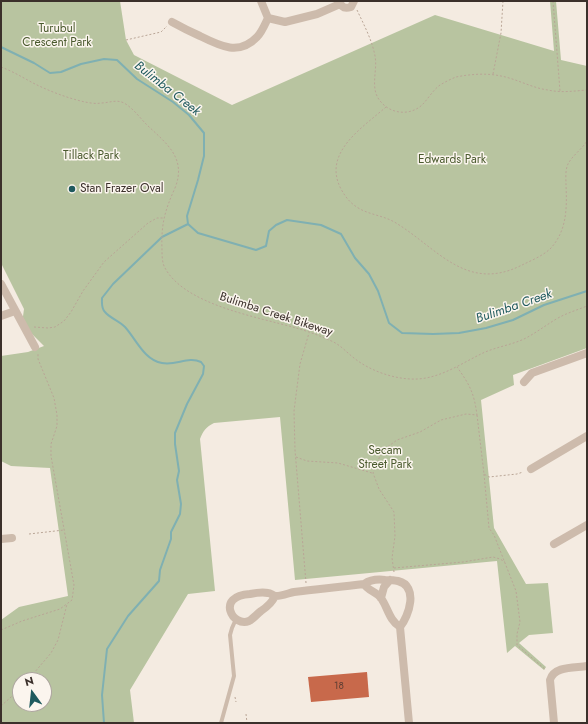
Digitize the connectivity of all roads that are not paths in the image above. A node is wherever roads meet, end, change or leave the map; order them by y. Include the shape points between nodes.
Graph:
1 (261, 1) edge
2 (339, 3) edge
3 (354, 3) edge
4 (268, 18) junction
5 (172, 22) road end
6 (1, 284) edge
7 (15, 311) junction
8 (1, 316) edge
9 (35, 347) road end
10 (587, 353) edge
11 (524, 382) dead end
12 (587, 436) edge
13 (531, 469) road end
14 (587, 525) edge
15 (12, 538) dead end
16 (1, 539) edge
17 (554, 544) dead end
18 (390, 580) junction
19 (364, 584) junction
20 (275, 596) junction
21 (381, 598) junction
22 (236, 619) junction
23 (400, 627) junction
24 (587, 666) edge
25 (220, 723) edge
26 (409, 723) edge
27 (554, 723) edge

1 - 4 street
2 - 3 street via 346,8
2 - 4 street via 317,14 285,22
4 - 5 street via 258,36 251,42 242,47 230,48 220,46
6 - 7 street
7 - 8 street
7 - 9 street
10 - 11 street via 532,373
12 - 13 street
14 - 17 street
15 - 16 street
18 - 19 street
18 - 21 street via 384,587
18 - 23 street via 403,583 410,593 409,607
19 - 20 street
19 - 21 street
20 - 22 street via 273,602 250,621
20 - 22 street via 268,593 236,596 232,600 230,610
21 - 23 street via 394,623
22 - 25 lane via 230,635 234,676
23 - 26 street
24 - 27 street via 560,669 551,675

